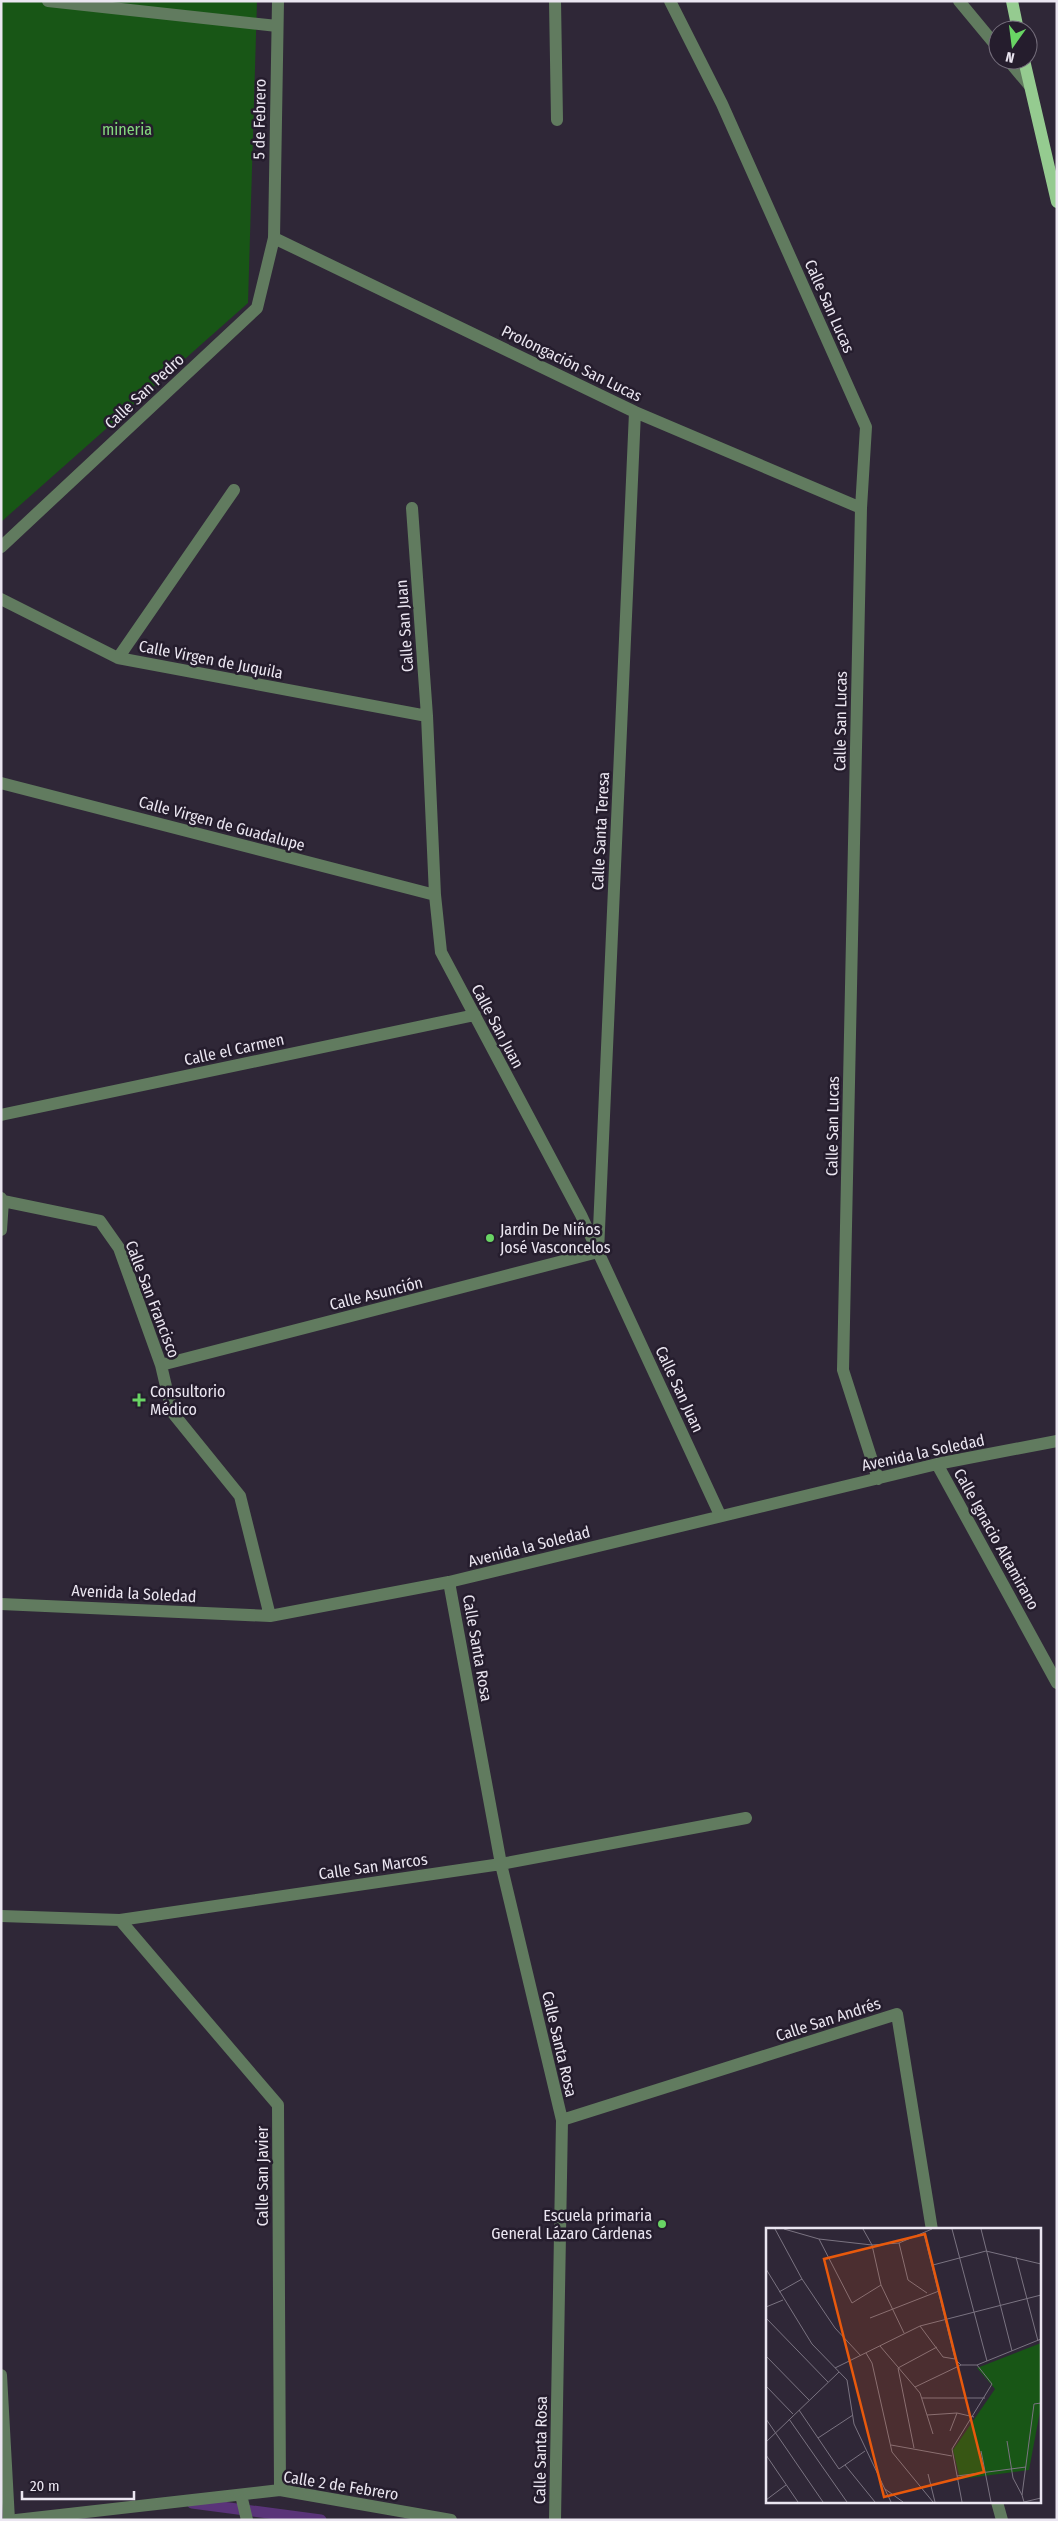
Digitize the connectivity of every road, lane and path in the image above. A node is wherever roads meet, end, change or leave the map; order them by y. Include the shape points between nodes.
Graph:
1 (48, 1) edge
2 (278, 1) edge
3 (554, 1) edge
4 (670, 1) edge
5 (959, 1) edge
6 (1012, 1) edge
7 (1016, 20) edge
8 (277, 26) junction
9 (988, 36) edge
10 (1016, 70) edge
11 (1026, 70) edge
12 (1029, 85) junction
13 (557, 120) dead end
14 (1057, 202) edge
15 (274, 238) junction
16 (635, 412) junction
17 (234, 490) dead end
18 (412, 508) dead end
19 (861, 508) junction
20 (1, 547) edge
21 (1, 599) edge
22 (118, 658) junction
23 (427, 716) junction
24 (1, 783) edge
25 (435, 895) junction
26 (474, 1015) junction
27 (1, 1115) edge
28 (2, 1200) edge
29 (1, 1230) edge
30 (598, 1252) junction
31 (161, 1365) junction
32 (1057, 1442) edge
33 (937, 1464) junction
34 (878, 1478) junction
35 (720, 1515) junction
36 (450, 1582) junction
37 (1, 1604) edge
38 (270, 1616) junction
39 (1057, 1683) edge
40 (746, 1818) dead end
41 (501, 1864) junction
42 (1, 1916) edge
43 (120, 1920) junction
44 (562, 2120) junction
45 (932, 2228) edge
46 (1, 2375) edge
47 (280, 2490) junction
48 (241, 2495) junction
49 (998, 2504) edge
50 (114, 2515) edge
51 (9, 2520) edge
52 (16, 2520) edge
53 (247, 2520) edge
54 (451, 2520) edge
55 (555, 2520) edge
56 (1002, 2520) edge

1 - 8 street
2 - 8 street, 5 de Febrero
3 - 13 street
4 - 19 street, Calle San Lucas via 722,104 866,427
5 - 9 street
6 - 7 main road
8 - 15 street, 5 de Febrero
10 - 12 street
11 - 12 main road
12 - 14 main road
15 - 16 street, Prolongación San Lucas
15 - 20 street, Calle San Pedro via 257,308
16 - 19 street, Prolongación San Lucas
16 - 30 street, Calle Santa Teresa
17 - 22 street
18 - 23 street, Calle San Juan
19 - 34 street, Calle San Lucas via 843,1370
21 - 22 street, Calle Virgen de Juquila
22 - 23 street, Calle Virgen de Juquila
23 - 25 street, Calle San Juan
24 - 25 street, Calle Virgen de Guadalupe
25 - 26 street, Calle San Juan via 441,952
26 - 27 street, Calle el Carmen
26 - 30 street, Calle San Juan
28 - 29 street
28 - 31 street, Calle San Francisco via 100,1221 119,1248
30 - 31 street, Calle Asunción
30 - 35 street, Calle San Juan
31 - 38 street, Calle San Francisco via 172,1412 240,1496
32 - 33 street, Avenida la Soledad
33 - 34 street, Avenida la Soledad
33 - 39 street, Calle Ignacio Altamirano
34 - 35 street, Avenida la Soledad
35 - 36 street, Avenida la Soledad
36 - 38 street, Avenida la Soledad
36 - 41 street, Calle Santa Rosa
37 - 38 street, Avenida la Soledad
40 - 41 street, Calle San Marcos
41 - 43 street, Calle San Marcos
41 - 44 street, Calle Santa Rosa
42 - 43 street, Calle San Marcos
43 - 47 street, Calle San Javier via 278,2106
44 - 45 street, Calle San Andrés via 897,2014
44 - 55 street, Calle Santa Rosa
46 - 51 street
47 - 48 street, Calle 2 de Febrero
47 - 54 street, Calle 2 de Febrero
48 - 50 street, Calle 2 de Febrero
48 - 53 street
49 - 56 street
50 - 52 street, Calle 2 de Febrero

